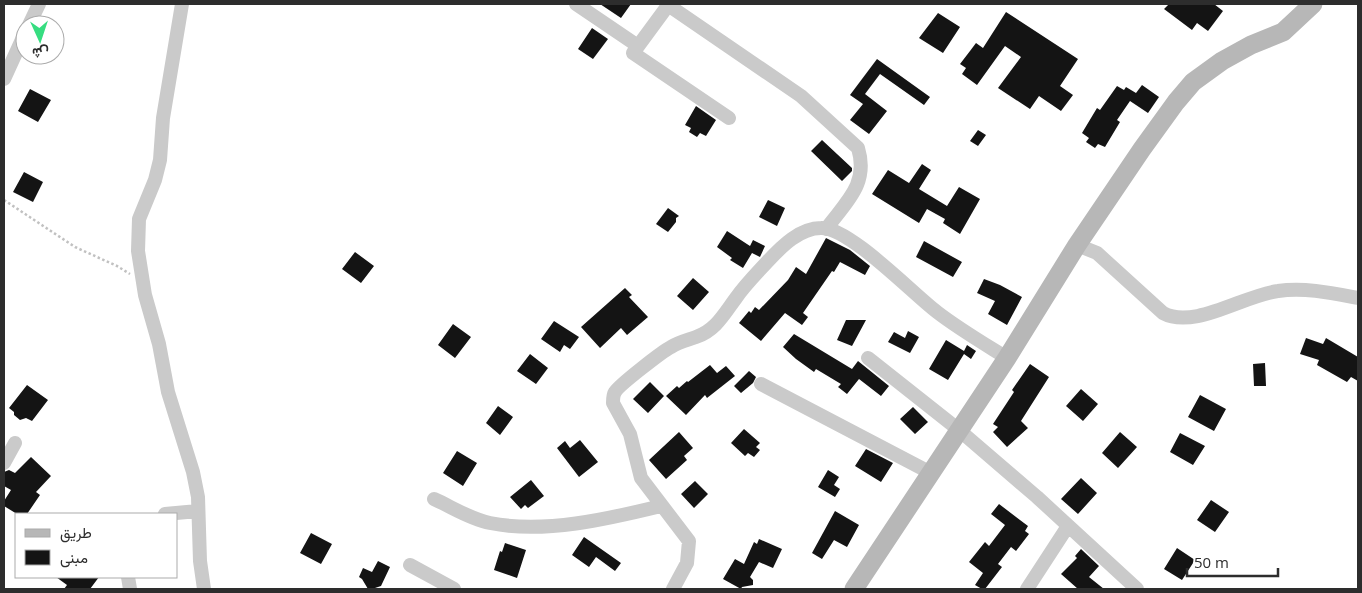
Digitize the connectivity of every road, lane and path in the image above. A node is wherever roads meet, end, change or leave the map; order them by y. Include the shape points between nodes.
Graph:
1 (182, 4) edge
2 (576, 4) edge
3 (668, 4) edge
4 (1313, 4) edge
5 (638, 46) junction
6 (15, 55) edge
7 (4, 79) edge
8 (729, 118) dead end
9 (4, 200) edge
10 (826, 229) junction
11 (1077, 245) junction
12 (144, 283) junction
13 (1358, 298) edge
14 (868, 358) dead end
15 (1007, 358) junction
16 (761, 384) dead end
17 (959, 430) junction
18 (15, 443) dead end
19 (4, 463) edge
20 (931, 473) junction
21 (434, 499) dead end
22 (661, 506) junction
23 (198, 511) junction
24 (176, 513) edge
25 (1068, 526) junction
26 (410, 564) dead end
27 (204, 589) edge
28 (454, 589) edge
29 (673, 589) edge
30 (854, 589) edge
31 (1027, 589) edge
32 (1137, 589) edge

1 - 12 street via 163,118 160,160 139,220 138,251
2 - 5 street
3 - 5 street
3 - 10 street via 801,96 858,148 860,180
4 - 11 street via 1283,32 1229,57 1193,82 1142,149
5 - 8 street via 633,53
6 - 7 street
9 - 12 path via 75,247 117,266
10 - 15 street via 844,236 939,314
10 - 22 street via 810,230 795,236 758,272 720,322 709,331 669,348 615,392 613,403 630,434 641,478
11 - 13 street via 1097,253 1170,317 1201,316 1278,291 1301,290
11 - 15 street
12 - 23 street via 168,392 193,472
14 - 17 street
15 - 17 street
16 - 20 street
17 - 20 street
17 - 25 street
18 - 19 street
20 - 30 street
21 - 22 street via 472,517 512,526 558,526
22 - 29 street via 689,541 687,564
23 - 24 street
23 - 27 street
25 - 31 street
25 - 32 street
26 - 28 street

